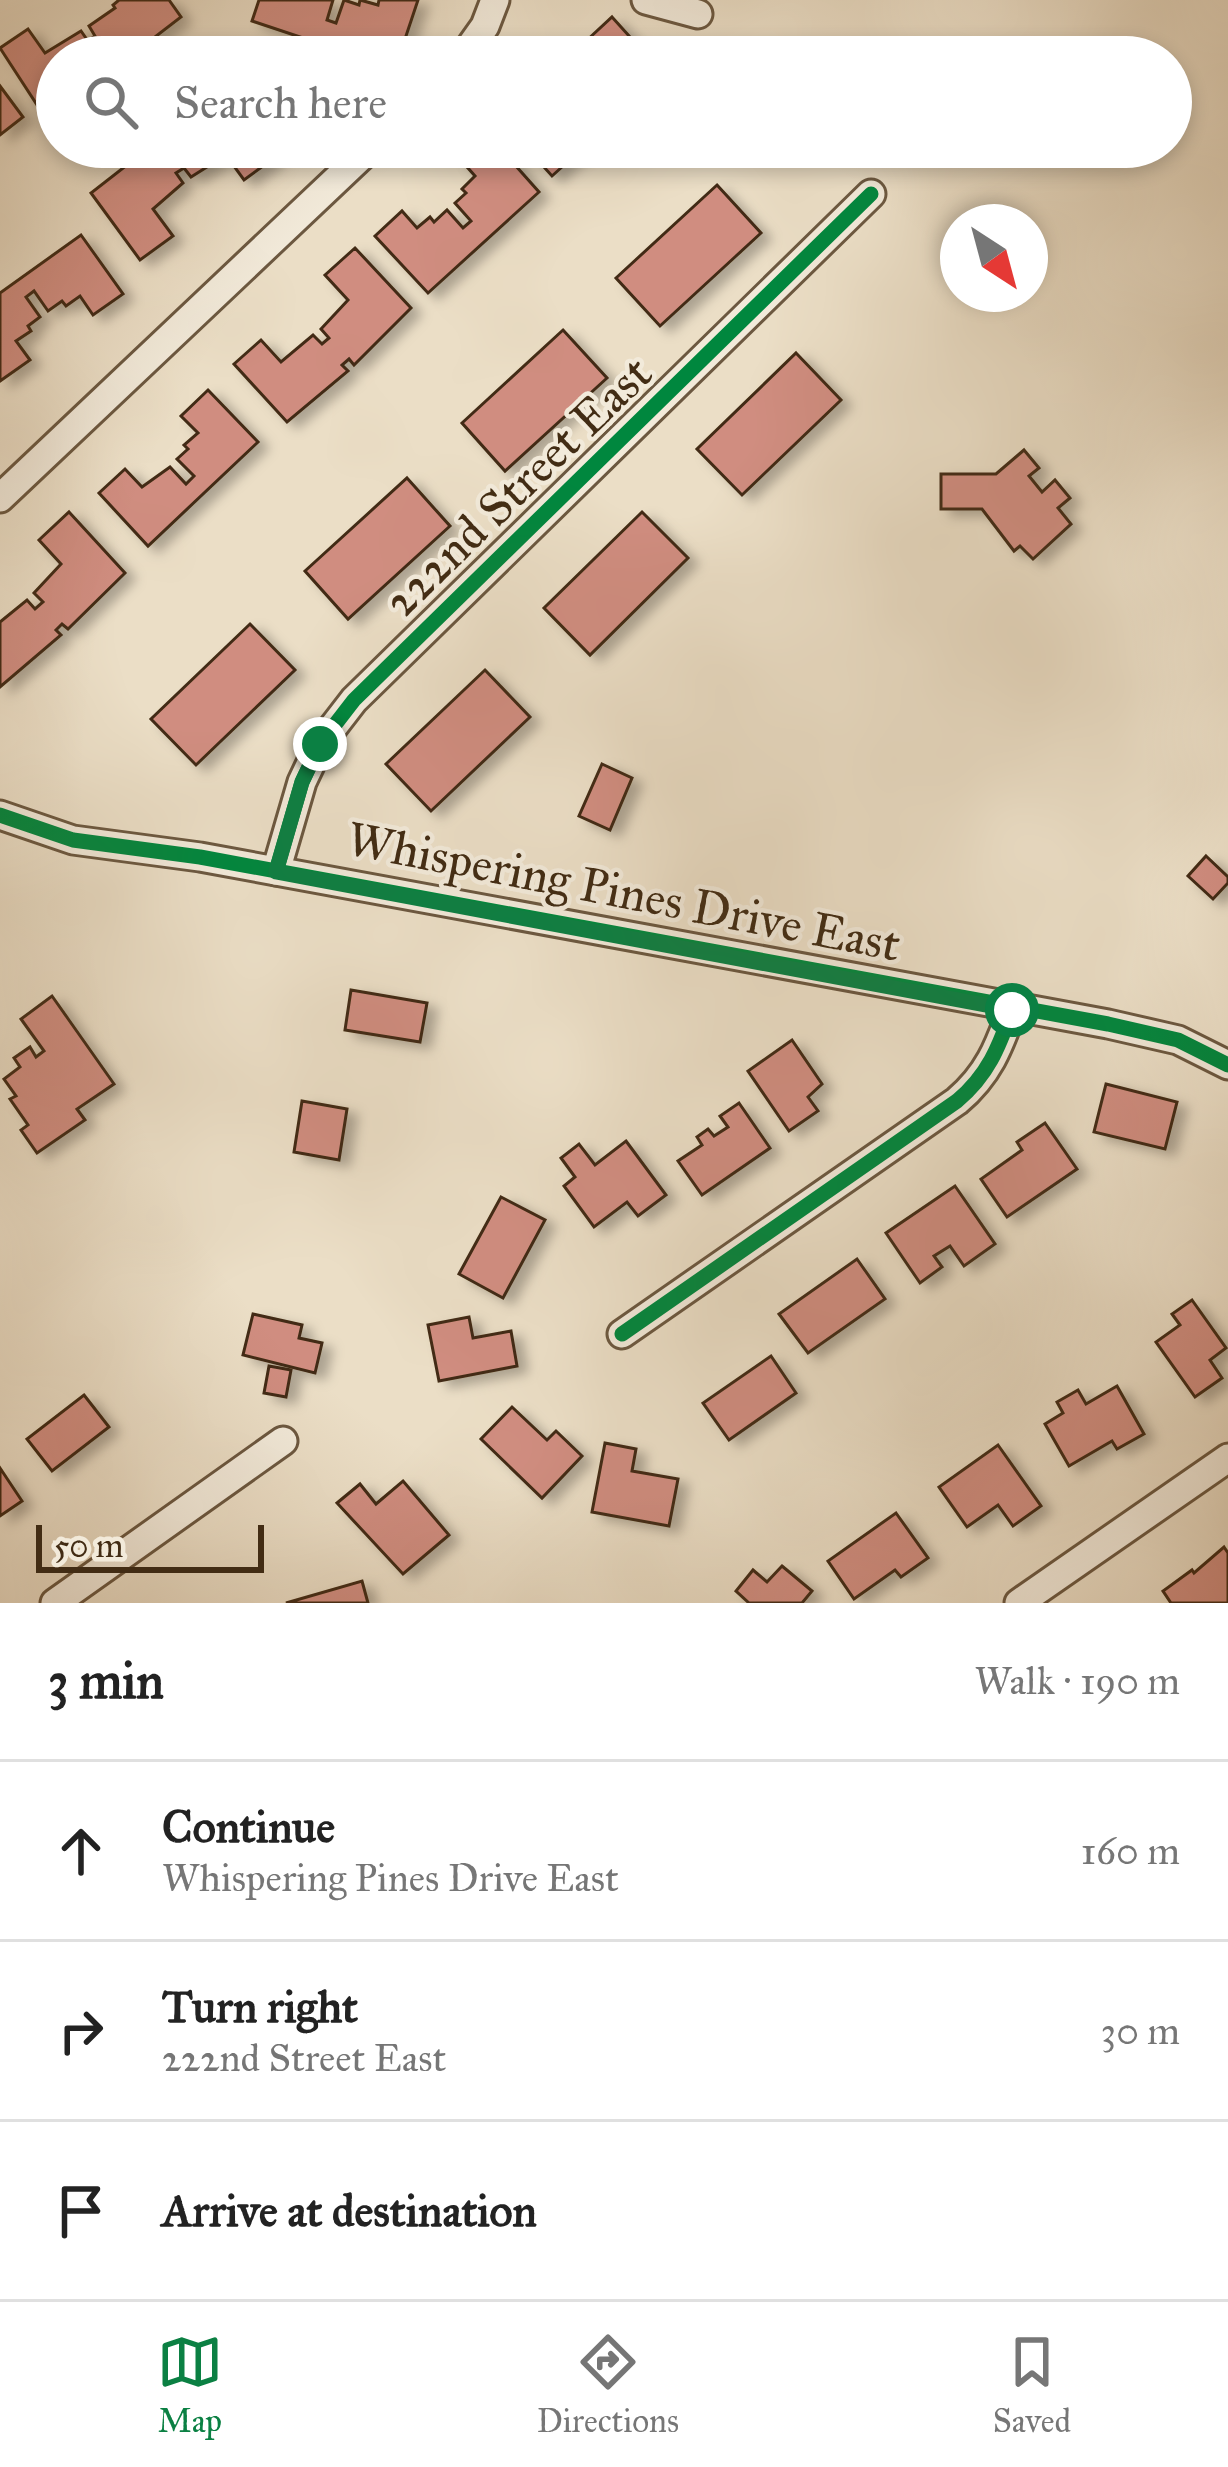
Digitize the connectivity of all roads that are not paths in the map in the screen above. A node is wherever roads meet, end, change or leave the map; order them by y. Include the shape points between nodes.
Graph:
1 (495, 0) edge
2 (646, 0) edge
3 (698, 14) dead end
4 (478, 36) edge
5 (349, 168) edge
6 (871, 194) dead end
7 (0, 497) edge
8 (0, 814) edge
9 (276, 872) junction
10 (1012, 1010) junction
11 (1228, 1065) edge
12 (622, 1334) dead end
13 (283, 1441) dead end
14 (1228, 1458) edge
15 (55, 1603) edge
16 (1019, 1603) edge

1 - 4 street
2 - 3 street
5 - 7 street
6 - 9 street, 222nd Street East via 354,700 302,782
8 - 9 street, Whispering Pines Drive East via 73,840
9 - 10 street, Whispering Pines Drive East
10 - 11 street, Whispering Pines Drive East via 1178,1040
10 - 12 street via 996,1054 957,1101
13 - 15 street
14 - 16 street

